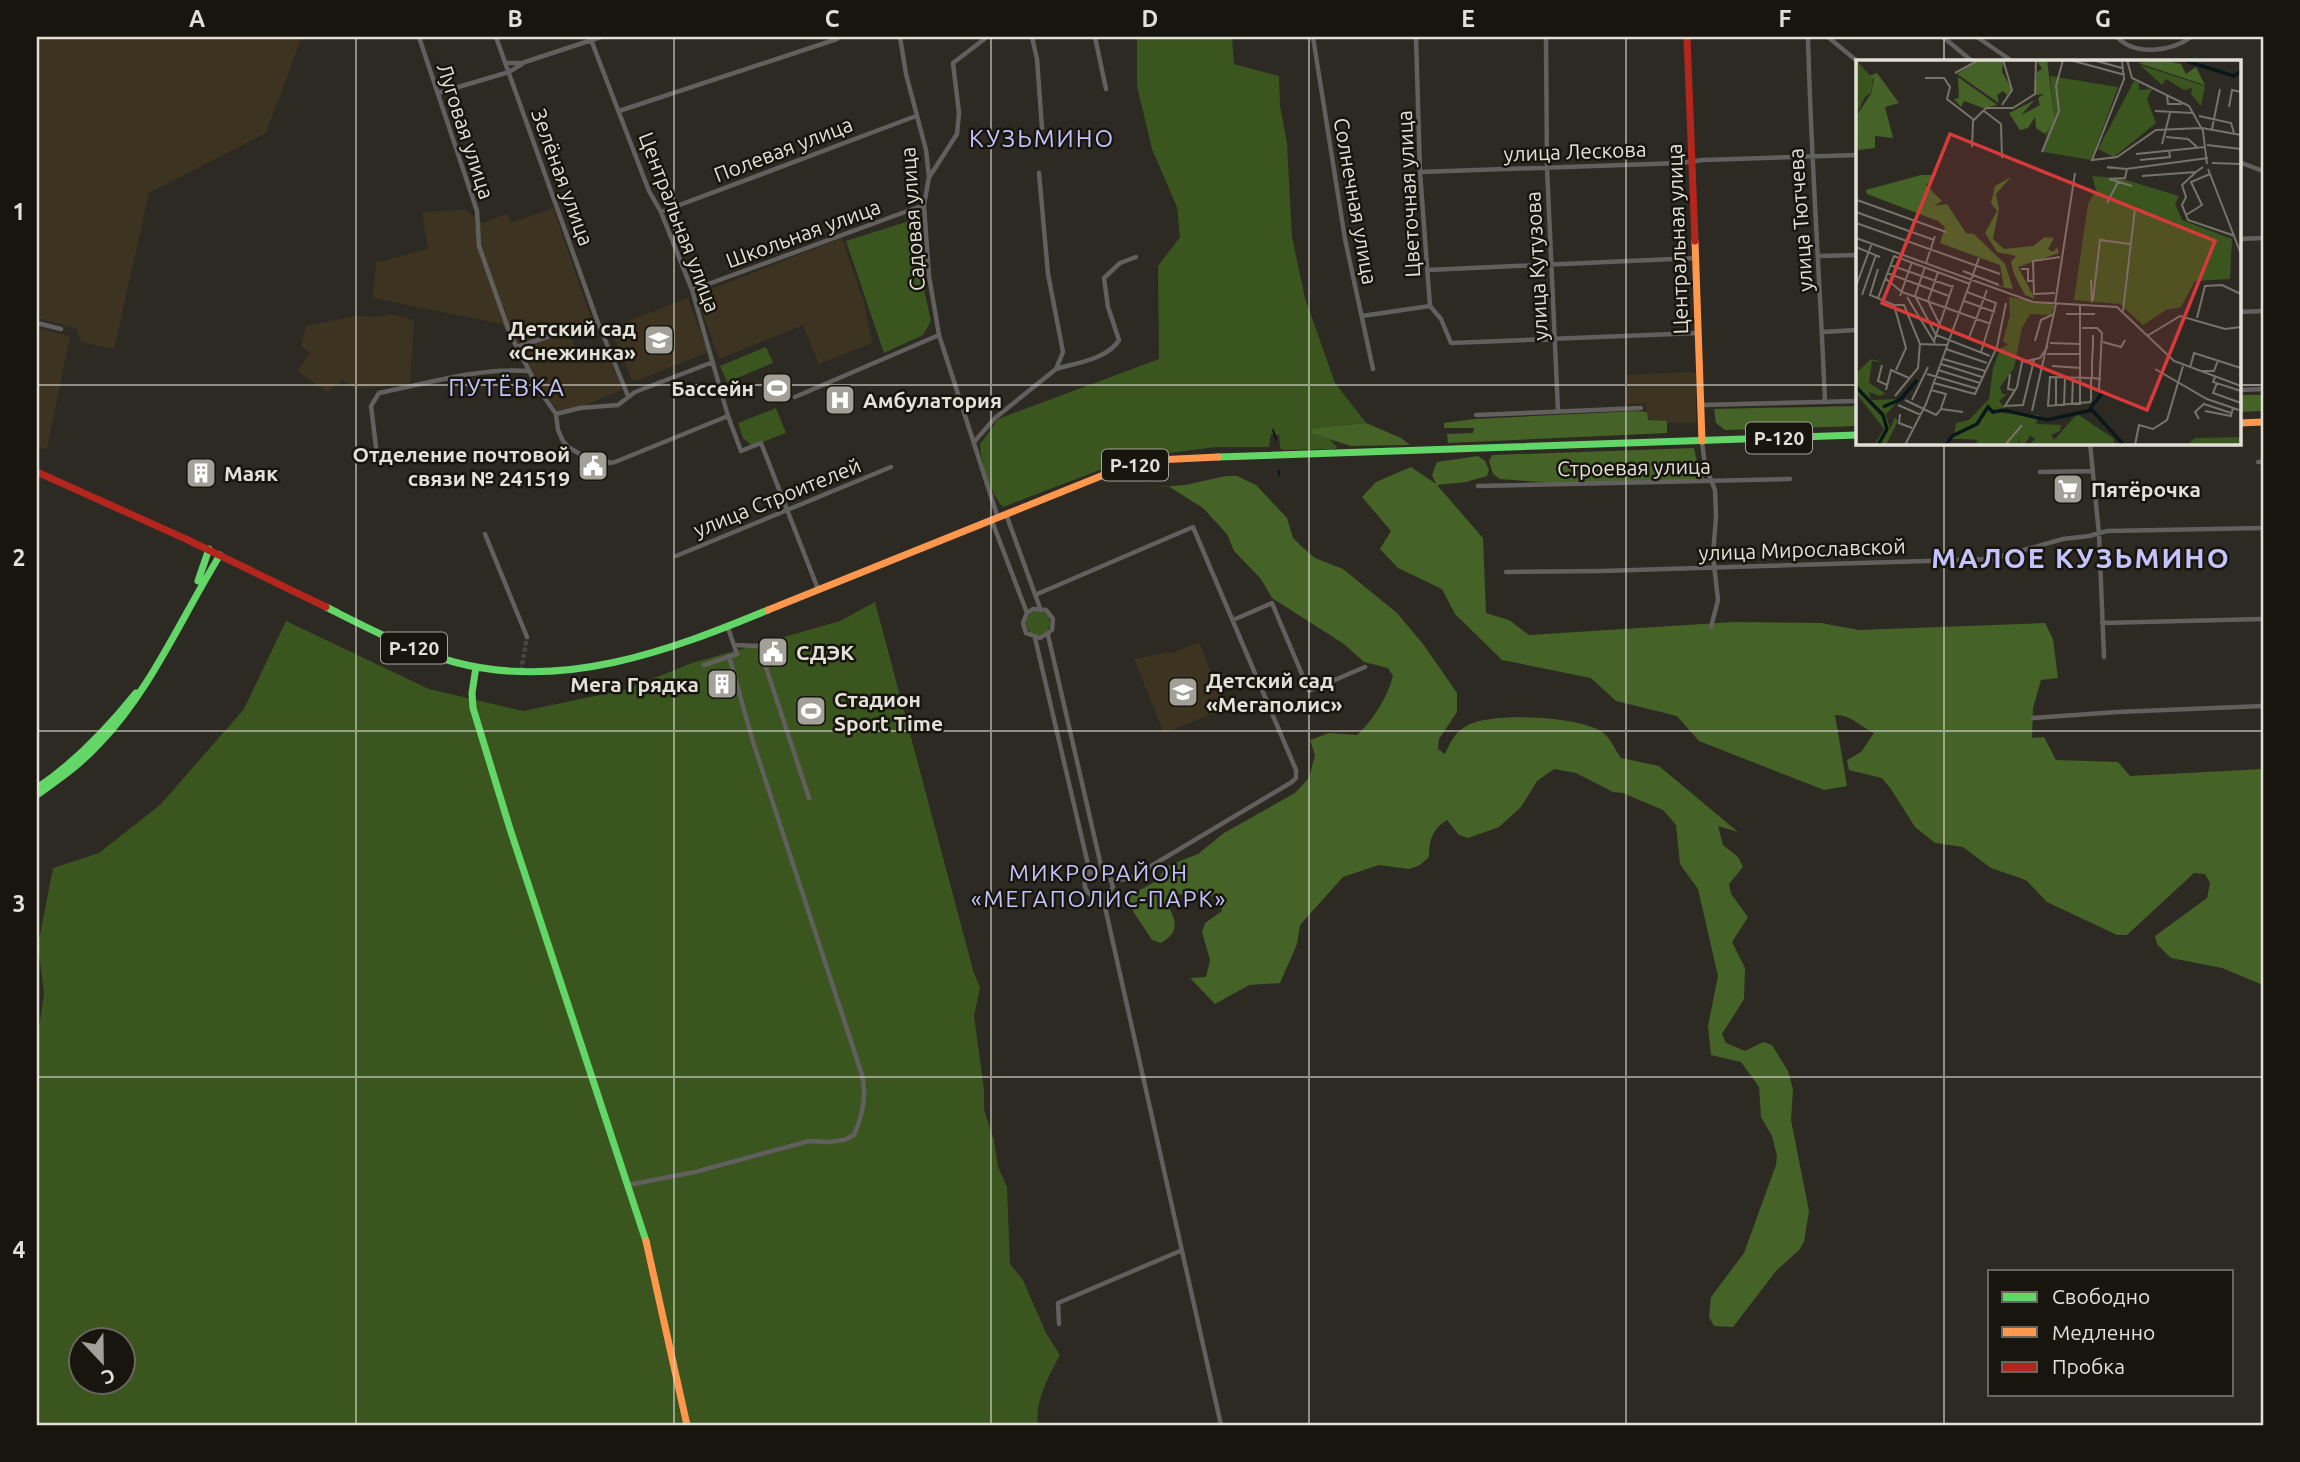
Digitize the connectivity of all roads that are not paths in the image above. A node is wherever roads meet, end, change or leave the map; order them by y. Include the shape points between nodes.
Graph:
1 (419, 37) edge
2 (496, 37) edge
3 (601, 37) edge
4 (900, 37) edge
5 (987, 37) edge
6 (1032, 37) edge
7 (1095, 37) edge
8 (1313, 37) edge
9 (1416, 37) edge
10 (1546, 37) edge
11 (1687, 37) edge
12 (1808, 37) edge
13 (1828, 37) edge
14 (1943, 37) edge
15 (1978, 37) edge
16 (2117, 37) edge
17 (2192, 37) edge
18 (837, 38) dead end
19 (591, 39) edge
20 (1856, 60) edge
21 (1971, 60) edge
22 (2011, 60) edge
23 (506, 63) junction
24 (522, 63) junction
25 (509, 72) junction
26 (1106, 89) dead end
27 (439, 93) junction
28 (619, 111) junction
29 (916, 116) junction
30 (1042, 128) dead end
31 (1856, 155) edge
32 (1811, 156) junction
33 (1692, 161) junction
34 (2240, 162) edge
35 (1547, 168) junction
36 (2263, 171) edge
37 (1420, 172) junction
38 (1039, 173) dead end
39 (929, 177) junction
40 (924, 205) junction
41 (661, 212) junction
42 (2263, 238) edge
43 (2240, 239) edge
44 (1856, 255) edge
45 (1819, 256) junction
46 (1136, 257) dead end
47 (1696, 258) junction
48 (1552, 265) junction
49 (1428, 270) junction
50 (692, 290) junction
51 (1430, 306) junction
52 (2263, 311) edge
53 (2240, 312) edge
54 (1362, 316) junction
55 (597, 320) junction
56 (37, 323) edge
57 (61, 329) dead end
58 (1856, 330) edge
59 (1822, 332) junction
60 (1699, 333) junction
61 (939, 335) junction
62 (1555, 339) junction
63 (517, 346) junction
64 (522, 356) junction
65 (713, 362) junction
66 (1056, 369) junction
67 (1373, 369) dead end
68 (511, 370) junction
69 (529, 371) junction
70 (2263, 389) edge
71 (2240, 390) edge
72 (628, 396) junction
73 (795, 397) dead end
74 (1856, 401) edge
75 (1825, 402) junction
76 (1701, 404) junction
77 (1641, 408) dead end
78 (1558, 411) junction
79 (556, 414) junction
80 (1476, 415) dead end
81 (729, 416) junction
82 (2263, 422) edge
83 (2240, 423) edge
84 (1856, 436) edge
85 (1702, 441) junction
86 (974, 442) junction
87 (2090, 444) edge
88 (377, 455) dead end
89 (891, 467) dead end
90 (2092, 471) junction
91 (37, 472) edge
92 (2040, 472) dead end
93 (1790, 479) dead end
94 (1712, 482) junction
95 (1478, 486) dead end
96 (787, 510) junction
97 (998, 517) junction
98 (2263, 528) edge
99 (485, 534) dead end
100 (2099, 534) junction
101 (209, 549) junction
102 (220, 555) junction
103 (676, 556) dead end
104 (1716, 568) junction
105 (1506, 572) dead end
106 (818, 590) junction
107 (1035, 595) junction
108 (1040, 608) junction
109 (1027, 613) junction
110 (2263, 619) edge
111 (1233, 620) junction
112 (2102, 622) junction
113 (1711, 627) dead end
114 (727, 628) junction
115 (1048, 635) junction
116 (527, 637) tunnel mouth
117 (1035, 638) junction
118 (734, 645) junction
119 (729, 656) junction
120 (2104, 657) dead end
121 (704, 665) dead end
122 (476, 667) junction
123 (1365, 667) dead end
124 (2263, 706) edge
125 (2033, 718) dead end
126 (37, 788) edge
127 (37, 795) edge
128 (809, 798) dead end
129 (1102, 870) junction
130 (1090, 873) junction
131 (1113, 881) junction
132 (1103, 898) junction
133 (627, 1185) junction
134 (1180, 1251) junction
135 (1059, 1324) dead end
136 (687, 1425) edge
137 (1221, 1425) edge

1 - 27 street, Луговая улица
2 - 23 street, Зелёная улица
3 - 19 street
4 - 29 street, Садовая улица
5 - 39 street via 953,63 957,134
6 - 30 street
7 - 26 street
8 - 54 street, Солнечная улица
9 - 37 street, Цветочная улица
10 - 35 street, улица Кутузова
11 - 33 main road, Центральная улица
12 - 32 street, улица Тютчева
13 - 20 street
14 - 21 street
15 - 22 street
16 - 17 street via 2129,47 2170,48
18 - 28 street
19 - 24 street
19 - 28 street, Центральная улица
23 - 24 street
23 - 25 street, Зелёная улица
24 - 25 street
25 - 27 street
25 - 55 street, Зелёная улица
27 - 63 street, Луговая улица via 477,211 477,236
28 - 41 street, Центральная улица
29 - 39 street, Садовая улица
29 - 41 street, Полевая улица
31 - 32 street, улица Лескова
32 - 33 street, улица Лескова
32 - 45 street, улица Тютчева
33 - 35 street, улица Лескова
33 - 47 main road, Центральная улица
34 - 36 street
35 - 37 street, улица Лескова
35 - 48 street, улица Кутузова
37 - 49 street, Цветочная улица
38 - 66 street via 1048,274 1063,352
39 - 40 street, Садовая улица
40 - 50 street, Школьная улица
40 - 61 street, Садовая улица
41 - 50 street, Центральная улица
42 - 43 street
44 - 45 street
45 - 59 street, улица Тютчева
46 - 66 street via 1120,263 1104,278 1119,340 1114,348
47 - 48 street
47 - 60 main road, Центральная улица
48 - 49 street
48 - 62 street, улица Кутузова
49 - 51 street, Цветочная улица
50 - 65 street, Центральная улица
51 - 54 street
51 - 62 street, Цветочная улица via 1451,343
52 - 53 street
54 - 67 street, Солнечная улица
55 - 63 street
55 - 72 street, Зелёная улица
56 - 57 street
58 - 59 street
59 - 75 street, улица Тютчева
60 - 62 street
60 - 76 main road, Центральная улица
61 - 73 street
61 - 86 street, Садовая улица
62 - 78 street, улица Кутузова
63 - 64 street, Луговая улица
64 - 68 street
64 - 69 street, Луговая улица
65 - 72 street
65 - 81 street, Центральная улица
66 - 86 street via 995,418
68 - 69 street
68 - 88 street via 379,393 371,406
69 - 79 street, Луговая улица
70 - 71 street
72 - 79 street via 618,405
74 - 75 street
75 - 76 street
76 - 85 main road, Центральная улица
77 - 78 street
78 - 80 street
79 - 81 street, Луговая улица via 558,430 568,447 585,457 600,455 609,463
81 - 96 street, Центральная улица via 741,451 761,443
82 - 83 main road
84 - 85 main road, Р-120
85 - 94 street
85 - 97 main road, Р-120 via 1170,459 1138,464
86 - 97 street, Садовая улица
87 - 90 street
89 - 96 street, улица Строителей
90 - 92 street
90 - 100 street
91 - 101 main road, Р-120
93 - 94 street, Строевая улица
94 - 95 street, Строевая улица
94 - 104 street
96 - 103 street, улица Строителей
96 - 106 street, Центральная улица
97 - 106 main road, Р-120
97 - 107 street
97 - 109 street
98 - 100 street, улица Мирославской
99 - 116 street
100 - 104 street, улица Мирославской via 1992,559
100 - 112 street
101 - 102 main road, Р-120
101 - 126 main road via 202,575 137,691 90,745
102 - 122 main road, Р-120 via 382,634
102 - 127 main road via 130,709 94,750
104 - 105 street, улица Мирославской
104 - 113 street via 1718,600
106 - 114 main road, Р-120
107 - 108 street
107 - 111 street via 1193,527
108 - 109 street
108 - 115 street via 1053,619
109 - 117 street via 1024,628
110 - 112 street
111 - 123 street via 1272,603 1309,691
111 - 131 street via 1296,778 1131,878
112 - 120 street
114 - 118 street
114 - 122 main road, Р-120 via 635,660 590,668 534,672
115 - 117 street
115 - 129 street
117 - 130 street
118 - 119 street via 737,654
118 - 128 street via 759,646
119 - 121 street
119 - 133 street via 862,1075 865,1087 859,1123 854,1135 844,1140 809,1141
122 - 133 main road via 473,709
124 - 125 street
129 - 130 street
129 - 131 street
130 - 132 street via 1084,882 1086,890
131 - 132 street
132 - 134 street
133 - 136 main road via 650,1253
134 - 135 street via 1058,1303
134 - 137 street

